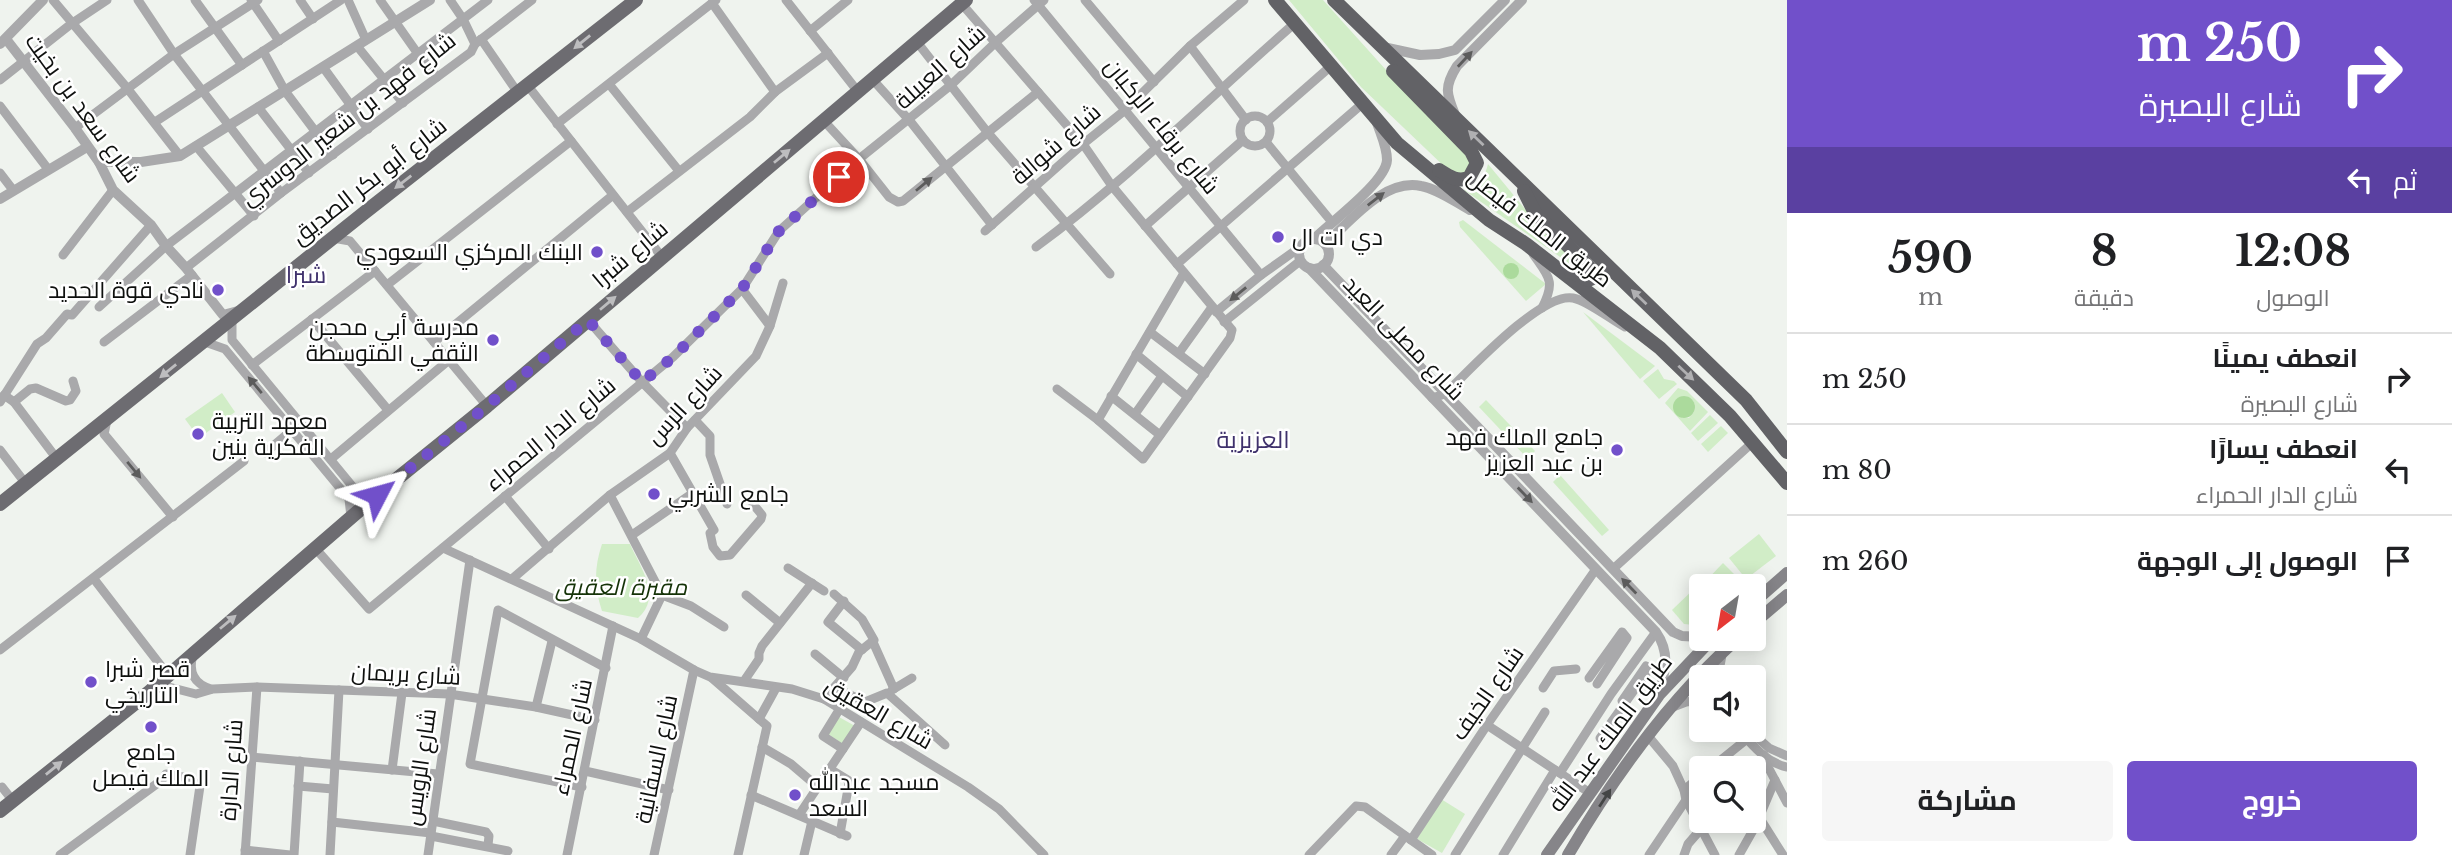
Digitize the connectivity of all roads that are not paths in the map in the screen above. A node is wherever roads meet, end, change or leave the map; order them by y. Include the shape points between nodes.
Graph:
1 (43, 0) edge
2 (52, 0) edge
3 (107, 0) edge
4 (138, 0) edge
5 (195, 0) edge
6 (300, 0) edge
7 (341, 0) edge
8 (348, 0) edge
9 (380, 0) edge
10 (430, 0) edge
11 (450, 0) edge
12 (488, 0) edge
13 (532, 0) edge
14 (786, 0) edge
15 (848, 0) edge
16 (1084, 0) edge
17 (1244, 0) edge
18 (1275, 0) edge
19 (1334, 0) edge
20 (1506, 0) edge
21 (1522, 0) edge
22 (254, 1) edge
23 (632, 1) edge
24 (714, 2) edge
25 (963, 2) edge
26 (1039, 2) edge
27 (313, 19) junction
28 (463, 19) junction
29 (394, 22) junction
30 (71, 23) junction
31 (1295, 23) junction
32 (215, 28) junction
33 (810, 31) junction
34 (2, 39) edge
35 (279, 41) junction
36 (996, 41) junction
37 (478, 42) junction
38 (917, 42) junction
39 (362, 43) junction
40 (1190, 46) junction
41 (1381, 47) junction
42 (263, 51) junction
43 (828, 53) junction
44 (174, 54) junction
45 (418, 54) junction
46 (24, 61) junction
47 (242, 65) junction
48 (1331, 66) junction
49 (323, 67) junction
50 (437, 77) junction
51 (0, 80) edge
52 (385, 80) junction
53 (873, 80) junction
54 (1154, 82) junction
55 (609, 85) junction
56 (951, 85) junction
57 (127, 88) junction
58 (1220, 88) junction
59 (202, 90) junction
60 (285, 90) junction
61 (523, 90) junction
62 (775, 92) junction
63 (1038, 92) junction
64 (859, 93) junction
65 (403, 103) junction
66 (352, 104) junction
67 (1362, 104) junction
68 (0, 106) edge
69 (258, 107) junction
70 (1124, 111) junction
71 (1245, 120) junction
72 (1376, 120) junction
73 (1457, 120) junction
74 (824, 121) junction
75 (910, 121) junction
76 (155, 122) junction
77 (1267, 122) junction
78 (229, 124) junction
79 (557, 124) junction
80 (75, 128) junction
81 (368, 129) junction
82 (316, 131) junction
83 (988, 133) junction
84 (1243, 140) junction
85 (571, 141) junction
86 (1266, 142) junction
87 (1397, 143) junction
88 (1083, 144) junction
89 (196, 146) junction
90 (87, 147) junction
91 (1156, 149) junction
92 (292, 150) junction
93 (333, 155) junction
94 (180, 156) junction
95 (859, 159) junction
96 (99, 162) junction
97 (945, 167) junction
98 (48, 169) junction
99 (265, 169) junction
100 (1287, 169) junction
101 (679, 172) junction
102 (0, 173) edge
103 (309, 173) junction
104 (1517, 177) junction
105 (1112, 186) junction
106 (1035, 188) junction
107 (1189, 189) junction
108 (13, 190) junction
109 (113, 190) junction
110 (235, 193) junction
111 (281, 193) junction
112 (613, 195) junction
113 (0, 200) edge
114 (626, 212) junction
115 (254, 216) junction
116 (1489, 220) junction
117 (1331, 221) junction
118 (1067, 224) junction
119 (151, 225) junction
120 (1145, 226) junction
121 (1221, 228) junction
122 (332, 238) junction
123 (1314, 239) junction
124 (1325, 244) junction
125 (166, 246) junction
126 (1036, 247) dead end
127 (1299, 248) junction
128 (1531, 248) junction
129 (63, 255) dead end
130 (662, 257) junction
131 (1177, 264) junction
132 (1304, 264) junction
133 (1323, 265) junction
134 (189, 271) junction
135 (375, 271) junction
136 (1184, 273) junction
137 (1110, 274) dead end
138 (1261, 275) junction
139 (783, 283) dead end
140 (387, 285) junction
141 (742, 289) junction
142 (99, 307) dead end
143 (1542, 308) junction
144 (1214, 309) junction
145 (237, 314) junction
146 (312, 319) junction
147 (588, 320) junction
148 (1224, 322) junction
149 (769, 326) junction
150 (1150, 332) junction
151 (1648, 340) junction
152 (104, 342) dead end
153 (205, 342) junction
154 (434, 342) junction
155 (1179, 353) junction
156 (1136, 354) junction
157 (1665, 354) junction
158 (449, 360) junction
159 (1708, 364) junction
160 (252, 365) junction
161 (1205, 374) junction
162 (1162, 376) junction
163 (73, 380) dead end
164 (642, 382) junction
165 (1057, 389) dead end
166 (1445, 394) junction
167 (1111, 396) junction
168 (1188, 397) junction
169 (1432, 398) junction
170 (2, 399) edge
171 (14, 402) junction
172 (487, 406) junction
173 (388, 410) junction
174 (1135, 414) junction
175 (107, 420) junction
176 (695, 420) junction
177 (1098, 420) junction
178 (687, 428) junction
179 (292, 430) junction
180 (1160, 435) junction
181 (1752, 443) junction
182 (0, 450) edge
183 (265, 453) dead end
184 (670, 453) junction
185 (1787, 453) edge
186 (57, 459) junction
187 (331, 459) junction
188 (244, 461) dead end
189 (1787, 483) edge
190 (26, 484) junction
191 (693, 493) junction
192 (377, 495) junction
193 (610, 495) junction
194 (505, 496) junction
195 (0, 504) edge
196 (727, 504) dead end
197 (752, 505) dead end
198 (173, 517) junction
199 (351, 517) junction
200 (632, 535) junction
201 (315, 548) junction
202 (443, 548) junction
203 (549, 549) junction
204 (470, 560) junction
205 (788, 568) dead end
206 (1596, 569) junction
207 (1613, 569) junction
208 (1787, 573) edge
209 (94, 579) junction
210 (512, 579) junction
211 (812, 583) junction
212 (824, 591) dead end
213 (1766, 592) edge
214 (834, 594) dead end
215 (662, 595) junction
216 (746, 595) dead end
217 (1787, 596) edge
218 (844, 601) junction
219 (1657, 614) junction
220 (1766, 614) edge
221 (1646, 622) junction
222 (780, 623) junction
223 (613, 626) junction
224 (724, 627) dead end
225 (1656, 632) junction
226 (1689, 637) edge
227 (641, 639) junction
228 (552, 641) junction
229 (873, 642) junction
230 (198, 647) junction
231 (0, 650) edge
232 (862, 650) junction
233 (1701, 651) edge
234 (1723, 651) joint
235 (815, 654) dead end
236 (1720, 665) edge
237 (606, 668) junction
238 (1576, 669) dead end
239 (694, 670) junction
240 (168, 675) junction
241 (710, 677) junction
242 (844, 678) junction
243 (912, 678) dead end
244 (744, 681) junction
245 (1593, 681) joint
246 (257, 687) junction
247 (776, 688) junction
248 (836, 688) junction
249 (1543, 688) dead end
250 (213, 689) junction
251 (339, 690) junction
252 (891, 691) junction
253 (148, 692) junction
254 (402, 693) junction
255 (449, 694) junction
256 (1659, 695) junction
257 (481, 698) junction
258 (824, 699) junction
259 (1624, 702) dead end
260 (1689, 702) edge
261 (536, 707) junction
262 (1668, 709) junction
263 (839, 710) junction
264 (1545, 712) dead end
265 (595, 720) junction
266 (861, 722) junction
267 (763, 723) junction
268 (1487, 725) junction
269 (1648, 736) junction
270 (1600, 738) dead end
271 (1739, 742) edge
272 (1754, 742) edge
273 (1760, 742) edge
274 (945, 745) dead end
275 (762, 747) junction
276 (1521, 748) junction
277 (844, 749) junction
278 (1764, 755) junction
279 (1724, 756) edge
280 (1787, 756) edge
281 (251, 757) junction
282 (300, 761) junction
283 (334, 765) junction
284 (1787, 767) edge
285 (830, 769) junction
286 (392, 770) junction
287 (585, 771) junction
288 (1558, 772) junction
289 (438, 774) junction
290 (1775, 780) junction
291 (298, 786) junction
292 (2, 787) dead end
293 (582, 787) junction
294 (818, 787) junction
295 (333, 789) junction
296 (669, 790) junction
297 (1689, 790) edge
298 (1590, 793) junction
299 (751, 795) junction
300 (1685, 795) junction
301 (13, 801) junction
302 (1766, 801) edge
303 (1787, 803) edge
304 (1689, 804) edge
305 (0, 811) edge
306 (799, 815) junction
307 (433, 821) junction
308 (812, 821) junction
309 (332, 822) junction
310 (1766, 828) edge
311 (1698, 833) edge
312 (1703, 833) edge
313 (1751, 833) edge
314 (431, 834) junction
315 (1408, 838) junction
316 (488, 845) junction
317 (508, 851) dead end
318 (245, 852) edge
319 (60, 855) edge
320 (190, 855) edge
321 (292, 855) edge
322 (330, 855) edge
323 (428, 855) edge
324 (567, 855) edge
325 (654, 855) edge
326 (738, 855) edge
327 (804, 855) edge
328 (1044, 855) edge
329 (1309, 855) edge
330 (1391, 855) edge
331 (1432, 855) edge
332 (1455, 855) edge
333 (1503, 855) edge
334 (1547, 855) edge
335 (1568, 855) edge
336 (1649, 855) edge
337 (1684, 855) edge
338 (1715, 855) edge
339 (1739, 855) edge
340 (1783, 855) edge

1 - 34 street
2 - 30 street
3 - 30 street
4 - 44 street
5 - 32 street
6 - 27 street
7 - 27 street
8 - 39 street
9 - 29 street
10 - 29 street
11 - 28 street
12 - 28 street
13 - 37 street, شارع فهد بن شعير الدوسري
14 - 33 street
15 - 33 street
16 - 54 street
17 - 40 street, شارع شوالة
18 - 31 highway, طريق الملك فيصل
19 - 41 highway, طريق الملك فيصل
19 - 87 highway via 1471,151 1475,170 1462,181 1452,178
20 - 41 street via 1455,50 1420,55
73 -> 21 street via 1447,89 1450,77
22 - 32 street
22 - 35 street
23 -> 61 main road, شارع أبو بكر الصديق
24 - 55 street
24 - 62 street
25 - 36 street
25 - 38 main road, شارع شبرا
26 - 36 street, شارع العبيلة
26 - 70 street, شارع برقاء الركبان
27 - 35 street
28 - 37 street
28 - 45 street
29 - 39 street
29 - 45 street
30 - 46 street
30 - 57 street
31 - 48 highway, طريق الملك فيصل
31 - 58 street
32 - 44 street
32 - 47 street
33 - 43 street
34 - 46 street, شارع سعد بن بخيت
35 - 42 street
36 - 56 street, شارع العبيلة
36 - 63 street
37 - 50 street, شارع فهد بن شعير الدوسري
37 - 61 street
38 - 53 main road, شارع شبرا
38 - 56 street
39 - 49 street
39 - 52 street
40 - 54 street, شارع شوالة
40 - 58 street
41 - 73 highway, طريق الملك فيصل
42 - 47 street
42 - 60 street
43 - 62 street
43 - 64 street
44 - 57 street
44 - 59 street
45 - 50 street
45 - 52 street
46 - 51 street
46 - 80 street, شارع سعد بن بخيت
47 - 59 street
48 - 67 highway, طريق الملك فيصل
48 - 77 street
49 - 60 street
49 - 66 street
50 - 65 street, شارع فهد بن شعير الدوسري
52 - 65 street
52 - 66 street
53 - 64 main road, شارع شبرا
53 - 75 street
54 - 70 street, شارع شوالة
55 - 79 street
55 - 101 street
56 - 75 street, شارع العبيلة
56 - 83 street
57 - 76 street
57 - 80 street
58 - 71 street
58 - 91 street
59 - 76 street
59 - 78 street
60 - 69 street
60 - 82 street
61 - 79 street
61 -> 122 main road, شارع أبو بكر الصديق
62 - 101 street
63 - 83 street
63 - 88 street
64 - 74 main road, شارع شبرا
65 - 81 street, شارع فهد بن شعير الدوسري
66 - 81 street
66 - 82 street
67 - 72 highway, طريق الملك فيصل
67 - 100 street
68 - 98 street
69 - 78 street
69 - 92 street
70 - 88 street, شارع شوالة
70 - 91 street, شارع برقاء الركبان
71 - 77 street via 1255,116
71 - 84 street via 1240,131
72 - 87 highway, طريق الملك فيصل
72 - 117 street via 1386,150 1385,169
104 -> 73 highway, طريق الملك فيصل
74 - 95 street
130 -> 74 main road, شارع شبرا
75 - 95 street, شارع العبيلة
75 - 97 street
76 - 94 street
77 - 86 street via 1270,134
78 - 89 street
78 - 99 street
79 - 85 street
80 - 90 street, شارع سعد بن بخيت
81 - 93 street, شارع فهد بن شعير الدوسري
82 - 92 street
82 - 93 street
83 - 97 street
83 - 106 street
84 - 86 street via 1252,146
84 - 107 street
85 - 112 street
85 - 140 street
86 - 100 street
87 - 116 highway, طريق الملك فيصل
88 - 105 street
88 - 106 street, شارع شوالة
89 - 94 street
89 - 110 street
90 - 96 street, شارع سعد بن بخيت
90 - 98 street
91 - 105 street
91 - 107 street, شارع برقاء الركبان
92 - 99 street
92 - 103 street
93 - 103 street, شارع فهد بن شعير الدوسري
94 - 96 street
95 -> 97 street via 898,202
95 - 141 street, شارع الدار الحمراء via 779,231
96 - 109 street, شارع سعد بن بخيت
97 - 106 street, شارع شوالة via 989,228
98 - 108 street
99 - 110 street
99 - 111 street
100 - 117 street
100 - 121 street
101 - 114 street
102 - 108 street
103 - 111 street, شارع فهد بن شعير الدوسري
104 - 128 highway via 1535,213 1595,277 1588,280
159 -> 104 highway, طريق الملك فيصل
105 - 118 street
105 - 120 street
106 - 118 street
107 - 120 street
107 - 121 street, شارع برقاء الركبان
108 - 113 street
109 - 119 street, شارع سعد بن بخيت
109 - 129 street
110 - 115 street
110 - 125 street
111 - 115 street, شارع فهد بن شعير الدوسري
112 - 114 street
112 - 154 street
114 - 130 street
115 - 134 street, شارع فهد بن شعير الدوسري
124 -> 116 street via 1379,196 1406,185 1434,191
116 - 128 highway, طريق الملك فيصل
117 - 123 street
118 - 126 street
118 - 137 street
119 - 125 street, شارع سعد بن بخيت
119 - 170 street via 72,315 67,314 37,344
120 - 131 street
121 - 131 street
121 - 138 street, شارع برقاء الركبان
122 - 135 street via 351,241
122 - 145 main road, شارع أبو بكر الصديق
123 - 124 street
123 - 127 street
124 - 133 street via 1329,253
125 - 134 street, شارع سعد بن بخيت
125 - 142 street
127 - 132 street
127 - 138 street
128 - 143 street via 1551,284
128 - 151 highway, طريق الملك فيصل
147 -> 130 main road, شارع شبرا
131 - 136 street
132 - 133 street via 1316,269
132 - 148 street
132 - 169 street, شارع مصلى العيد
133 - 166 street, شارع مصلى العيد
134 - 145 street, شارع سعد بن بخيت via 223,315
134 - 152 street, شارع فهد بن شعير الدوسري
135 - 140 street
135 - 146 street
136 - 144 street
136 - 150 street
138 -> 144 street
139 - 149 street, شارع الرس
140 - 154 street
141 - 149 street
141 - 164 street, شارع الدار الحمراء
143 - 151 street via 1559,299 1580,300
143 - 166 street
144 - 148 street
144 - 155 street
145 - 153 main road, شارع أبو بكر الصديق
145 - 160 street via 232,340
146 - 160 street
146 - 173 street
147 - 164 street
147 - 172 main road, شارع شبرا
148 - 161 street via 1232,333
149 - 176 street, شارع الرس via 756,356
150 - 155 street
150 - 156 street
151 - 157 highway, طريق الملك فيصل
153 -> 175 main road, شارع أبو بكر الصديق
179 -> 153 street via 225,349
154 - 158 street
155 - 161 street
156 - 162 street
156 - 167 street
157 - 159 highway via 1655,336 1658,331
157 -> 181 highway, طريق الملك فيصل
158 - 172 street
158 - 173 street
159 - 185 highway, طريق الملك فيصل via 1746,400
160 - 187 street
161 - 168 street
162 - 168 street
162 - 174 street
163 - 171 street via 76,391 70,400 36,388
164 - 178 street
164 - 194 street, شارع الدار الحمراء
165 - 177 street
166 - 169 street
166 - 207 street, شارع مصلى العيد
167 - 174 street
167 - 177 street
168 - 180 street
169 -> 206 street, شارع مصلى العيد
170 - 171 street
171 - 186 street
172 - 192 main road, شارع شبرا
173 - 187 street
174 - 180 street
175 - 186 main road, شارع أبو بكر الصديق
175 -> 198 street via 104,434
176 - 178 street, شارع الرس
176 - 196 street via 710,436 710,455
177 - 180 street via 1143,459
178 - 184 street, شارع الرس
179 - 183 street
179 - 199 street via 349,499
181 - 189 highway, طريق الملك فيصل
181 - 207 street
182 - 190 street
184 - 191 street
184 - 193 street, شارع الرس
186 - 190 main road, شارع أبو بكر الصديق
187 - 192 street via 353,487
188 - 198 street
190 - 195 main road, شارع أبو بكر الصديق
191 - 197 street via 713,530 713,547 720,556 730,555 761,519
191 - 200 street
192 - 199 main road, شارع شبرا
193 - 200 street
193 - 203 street, شارع الرس
194 - 202 street, شارع الدار الحمراء
194 - 203 street
198 - 209 street
199 - 201 main road, شارع شبرا
200 - 215 street
201 - 202 street, شارع الدار الحمراء via 369,610
230 -> 201 main road, شارع شبرا
202 - 204 street, شارع العقيق
203 - 210 street, شارع الرس
204 - 210 street, شارع العقيق
204 - 255 street, شارع الرويس
205 - 211 street
206 - 221 street, شارع مصلى العيد
206 - 268 street, شارع الخيف
219 -> 207 street, شارع مصلى العيد
208 - 213 main road
209 - 231 street
209 - 240 street
210 - 223 street, شارع العقيق
211 - 212 street
211 - 222 street
214 - 218 street
215 - 224 street via 691,606
215 - 227 street
216 - 222 street
217 - 220 main road
218 - 229 street via 862,619
218 - 232 street via 828,622
219 - 221 street via 1658,624
219 - 226 street, شارع مصلى العيد via 1673,632
221 - 225 street, شارع مصلى العيد
222 - 244 street
223 - 227 street, شارع العقيق
223 - 237 street, شارع الحمراء
225 - 256 street, شارع مصلى العيد via 1666,662
225 - 288 street
227 - 239 street, شارع العقيق
228 - 237 street
228 - 257 street via 498,611
228 - 261 street
229 - 232 street
229 - 252 street
230 - 240 main road, شارع شبرا
230 - 250 street via 190,668 202,686
232 - 242 street
233 - 256 main road, طريق الملك عبد الله
234 - 236 street
234 - 262 main road, طريق الملك عبد الله
235 - 242 street
237 - 265 street, شارع الحمراء
238 - 249 street via 1554,671
239 - 241 street, شارع العقيق
239 - 296 street, شارع السفانية
240 - 253 main road, شارع شبرا
241 - 244 street, شارع العقيق
241 - 267 street
242 - 248 street
243 - 252 street
244 - 247 street, شارع العقيق
245 - 245 street via 1622,632 1627,638
246 - 250 street, شارع بريمان
246 - 251 street, شارع بريمان
246 - 281 street, شارع الدارة
247 - 258 street, شارع العقيق
247 - 267 street
248 - 252 street via 865,702
248 - 258 street
250 - 253 street, شارع بريمان via 196,694 165,686
251 - 254 street, شارع بريمان
251 - 283 street
252 - 274 street
301 -> 253 main road, شارع شبرا
254 - 255 street, شارع بريمان
254 - 286 street
255 - 257 street, شارع بريمان
255 - 289 street, شارع الرويس
256 - 298 main road, طريق الملك عبد الله
257 - 261 street, شارع بريمان
257 - 293 street via 470,764
258 - 263 street, شارع العقيق
259 - 270 street
260 - 262 street
261 - 265 street, شارع بريمان
262 - 269 main road, طريق الملك عبد الله
263 - 266 street, شارع العقيق
263 - 277 street via 823,736
264 - 276 street
265 - 287 street, شارع الحمراء
266 - 277 street
266 - 328 street, شارع العقيق via 999,809
267 - 275 street
268 - 276 street
268 - 315 street, شارع الخيف
269 - 300 street via 1673,766
335 -> 269 main road, طريق الملك عبد الله
271 - 279 street
272 - 278 street
273 - 280 street
275 - 294 street
275 - 299 street
276 - 288 street
276 - 332 street
277 - 285 street
278 - 284 street
278 - 290 street
281 - 282 street
281 - 318 street, شارع الدارة
282 - 283 street
282 - 291 street
283 - 286 street
283 - 295 street
285 - 294 street
285 - 308 street via 849,783 844,835
286 - 289 street
287 - 293 street, شارع الحمراء
287 - 296 street
288 - 298 street
288 - 333 street
289 - 307 street, شارع الرويس
290 - 302 street
290 - 303 street
291 - 295 street
291 - 321 street
292 - 301 street
293 - 324 street, شارع الحمراء
294 - 306 street
295 - 309 street
296 - 325 street, شارع السفانية
297 - 300 street
298 - 334 main road, طريق الملك عبد الله
299 - 306 street
299 - 326 street
300 - 304 street
300 - 336 street
301 - 305 main road, شارع شبرا
306 - 308 street
307 - 314 street, شارع الرويس
307 - 316 street via 486,832
308 - 327 street
309 - 314 street
309 - 322 street
310 - 340 street
311 - 337 street
312 - 338 street
313 - 339 street
314 - 316 street
314 - 323 street, شارع الرويس
315 - 329 street via 1365,807 1356,806
315 - 330 street, شارع الخيف
315 - 331 street
316 - 317 street
318 - 321 street
319 - 320 street via 166,774 188,778 200,786

